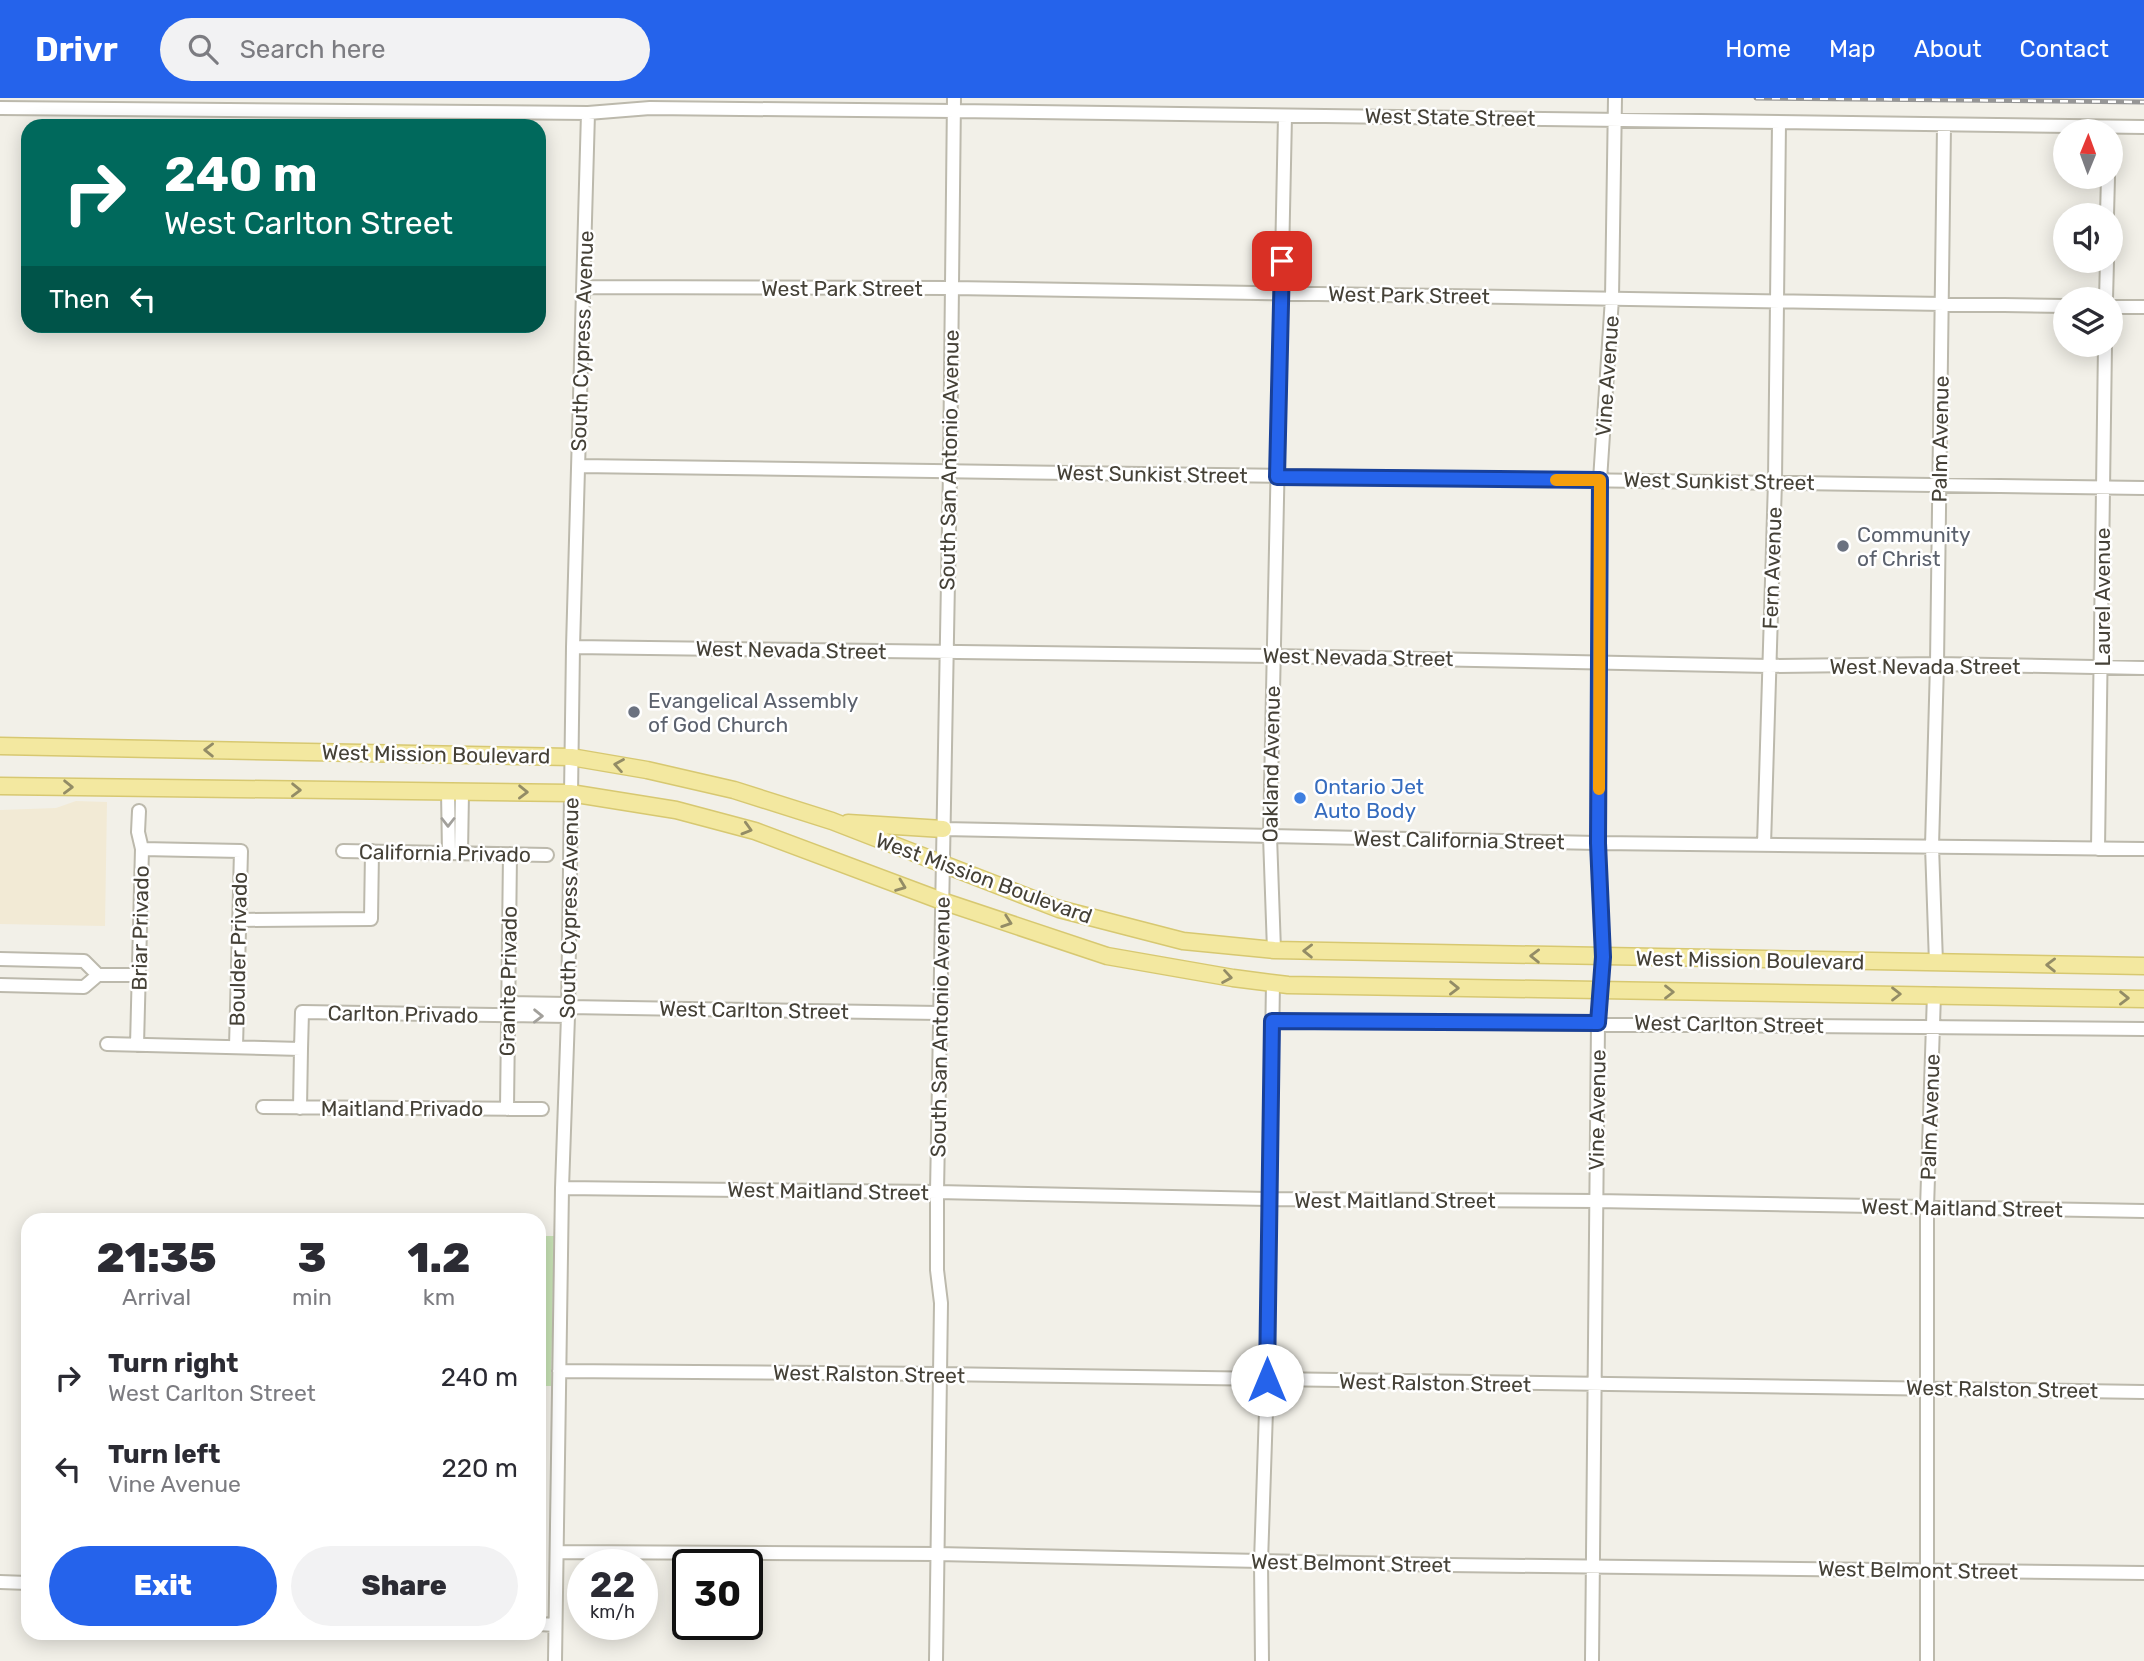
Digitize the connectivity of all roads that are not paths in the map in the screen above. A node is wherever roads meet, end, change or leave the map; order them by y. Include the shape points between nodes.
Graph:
1 (1615, 98) edge
2 (953, 104) edge
3 (0, 108) edge
4 (588, 113) junction
5 (1285, 116) junction
6 (1614, 119) junction
7 (1779, 123) junction
8 (1944, 125) junction
9 (2144, 127) edge
10 (2053, 128) edge
11 (2123, 128) edge
12 (584, 287) junction
13 (951, 288) junction
14 (1282, 294) junction
15 (1612, 298) junction
16 (1775, 301) junction
17 (1942, 303) junction
18 (2053, 306) edge
19 (2123, 307) edge
20 (2144, 307) edge
21 (2105, 357) edge
22 (579, 466) junction
23 (950, 470) junction
24 (1277, 477) junction
25 (1600, 480) junction
26 (1775, 481) junction
27 (1939, 486) junction
28 (2103, 488) junction
29 (2144, 488) edge
30 (573, 647) junction
31 (946, 652) junction
32 (1273, 656) junction
33 (1600, 662) junction
34 (1937, 664) junction
35 (1769, 666) junction
36 (2102, 668) junction
37 (2144, 668) edge
38 (0, 746) edge
39 (571, 757) junction
40 (0, 786) edge
41 (455, 791) junction
42 (570, 793) junction
43 (139, 811) dead end
44 (832, 821) junction
45 (943, 829) junction
46 (1270, 836) junction
47 (1598, 843) junction
48 (1763, 845) junction
49 (1932, 846) junction
50 (142, 849) junction
51 (2098, 849) junction
52 (2144, 849) edge
53 (343, 850) dead end
54 (372, 851) junction
55 (455, 853) junction
56 (510, 854) junction
57 (547, 855) dead end
58 (943, 865) junction
59 (942, 901) junction
60 (239, 920) junction
61 (1274, 950) junction
62 (1603, 957) junction
63 (0, 959) edge
64 (30, 960) junction
65 (1936, 963) junction
66 (2144, 966) edge
67 (98, 975) junction
68 (139, 975) junction
69 (1273, 982) junction
70 (0, 985) edge
71 (30, 986) junction
72 (1601, 991) junction
73 (1934, 994) junction
74 (2144, 999) edge
75 (508, 1009) junction
76 (568, 1009) junction
77 (939, 1013) junction
78 (1272, 1021) junction
79 (1598, 1023) junction
80 (1933, 1026) junction
81 (2144, 1029) edge
82 (107, 1044) dead end
83 (137, 1045) junction
84 (236, 1048) junction
85 (301, 1049) junction
86 (262, 1107) dead end
87 (300, 1108) junction
88 (507, 1109) junction
89 (542, 1109) dead end
90 (562, 1188) junction
91 (937, 1192) junction
92 (1268, 1199) junction
93 (1596, 1201) junction
94 (1927, 1208) junction
95 (2144, 1211) edge
96 (559, 1371) junction
97 (940, 1374) junction
98 (1267, 1380) junction
99 (1595, 1385) junction
100 (1927, 1388) junction
101 (2144, 1392) edge
102 (557, 1552) junction
103 (937, 1555) junction
104 (1261, 1562) junction
105 (1592, 1566) junction
106 (1927, 1571) junction
107 (2144, 1573) edge
108 (0, 1582) edge
109 (21, 1583) edge
110 (546, 1625) edge
111 (555, 1625) junction
112 (555, 1661) edge
113 (936, 1661) edge
114 (1262, 1661) edge
115 (1592, 1661) edge
116 (1927, 1661) edge

1 - 6 street, Vine Avenue
2 - 4 street, West State Street
2 - 5 street, West State Street
2 - 13 street, South San Antonio Avenue
3 - 4 street, West State Street
4 - 12 street, South Cypress Avenue
5 - 6 street, West State Street
5 - 14 street, Oakland Avenue
6 - 7 street, West State Street
6 - 15 street, Vine Avenue
7 - 8 street, West State Street
7 - 16 street, Fern Avenue
8 - 10 street, West State Street
8 - 17 street, Palm Avenue
9 - 11 street, West State Street
12 - 13 street, West Park Street
12 - 22 street, South Cypress Avenue
13 - 14 street, West Park Street
13 - 23 street, South San Antonio Avenue
14 - 15 street, West Park Street
14 - 24 street, Oakland Avenue
15 - 16 street, West Park Street
15 - 25 street, Vine Avenue
16 - 17 street, West Park Street
16 - 26 street, Fern Avenue
17 - 18 street, West Park Street
17 - 27 street, Palm Avenue
19 - 20 street
21 - 28 street, Laurel Avenue
22 - 23 street, West Sunkist Street
22 - 30 street, South Cypress Avenue
23 - 24 street, West Sunkist Street
23 - 31 street, South San Antonio Avenue
24 - 25 street, West Sunkist Street
24 - 32 street, Oakland Avenue
25 - 26 street, West Sunkist Street
25 - 33 street, Vine Avenue
26 - 27 street, West Sunkist Street
26 - 35 street, Fern Avenue
27 - 28 street, West Sunkist Street
27 - 34 street, Palm Avenue
28 - 29 street, West Sunkist Street
28 - 36 street, Laurel Avenue
30 - 31 street, West Nevada Street
30 - 39 street, South Cypress Avenue
31 - 32 street, West Nevada Street
31 - 45 street, South San Antonio Avenue
32 - 33 street, West Nevada Street
32 - 46 street, Oakland Avenue
33 - 35 street, West Nevada Street
33 - 47 street, Vine Avenue
34 - 35 street, West Nevada Street
34 - 36 street, West Nevada Street
34 - 49 street, Palm Avenue
35 - 48 street, Fern Avenue
36 - 37 street, West Nevada Street
36 - 51 street, Laurel Avenue
39 -> 38 main road, West Mission Boulevard
39 - 42 street, South Cypress Avenue
44 -> 39 main road, West Mission Boulevard via 734,790
40 -> 41 main road, West Mission Boulevard
41 -> 42 main road, West Mission Boulevard
41 - 55 street
42 -> 59 main road, West Mission Boulevard via 676,810 755,831
42 - 76 street, South Cypress Avenue
43 - 50 street, Briar Privado
44 - 45 main road
44 - 58 main road, West Mission Boulevard
45 - 46 street, West California Street
45 - 58 street, South San Antonio Avenue
46 - 47 street, West California Street
46 - 61 street, Oakland Avenue
47 - 48 street, West California Street
47 - 62 street, Vine Avenue
48 - 49 street, West California Street
49 - 51 street, West California Street
49 - 65 street, Palm Avenue
50 - 60 street, Boulder Privado via 241,851
50 - 68 street, Briar Privado
51 - 52 street, West California Street
53 - 54 street, California Privado
54 - 55 street, California Privado
54 - 60 street via 371,919
55 - 56 street, California Privado
56 - 57 street, California Privado
56 - 75 street, Granite Privado
58 - 59 street, South San Antonio Avenue
58 - 61 main road, West Mission Boulevard via 1084,916 1182,941
59 -> 69 main road, West Mission Boulevard via 1107,956
59 - 77 street, South San Antonio Avenue
60 - 84 street, Boulder Privado
62 -> 61 main road, West Mission Boulevard
62 - 65 main road, West Mission Boulevard
62 - 72 street, Vine Avenue
63 - 64 street
64 - 67 street via 84,961
64 - 71 street
66 -> 65 main road, West Mission Boulevard
67 - 68 street
67 - 71 street via 83,987
68 - 83 street, Briar Privado
69 -> 72 main road, West Mission Boulevard
69 - 78 street
70 - 71 street
72 -> 73 main road, West Mission Boulevard
72 - 79 street, Vine Avenue
73 -> 74 main road, West Mission Boulevard
73 - 80 street, Palm Avenue
75 - 76 street, Carlton Privado
75 - 85 street, Carlton Privado via 302,1012
75 - 88 street, Granite Privado
76 - 77 street, West Carlton Street
76 - 90 street, South Cypress Avenue
77 - 91 street, South San Antonio Avenue
78 - 79 street, West Carlton Street
78 - 92 street
79 - 80 street, West Carlton Street
79 - 93 street, Vine Avenue
80 - 81 street, West Carlton Street
80 - 94 street, Palm Avenue
82 - 83 street
83 - 84 street
84 - 85 street
85 - 87 street
86 - 87 street, Maitland Privado
87 - 88 street, Maitland Privado
88 - 89 street, Maitland Privado
90 - 91 street, West Maitland Street
90 - 96 street, South Cypress Avenue
91 - 92 street, West Maitland Street
91 - 97 street, South San Antonio Avenue
92 - 93 street, West Maitland Street
92 - 98 street
93 - 94 street, West Maitland Street
93 - 99 street, Vine Avenue
94 - 95 street, West Maitland Street
94 - 100 street, Palm Avenue
96 - 97 street, West Ralston Street
96 - 102 street, South Cypress Avenue
97 - 98 street, West Ralston Street
97 - 103 street, South San Antonio Avenue
98 - 99 street, West Ralston Street
98 - 104 street
99 - 100 street, West Ralston Street
99 - 105 street, Vine Avenue
100 - 101 street, West Ralston Street
100 - 106 street, Palm Avenue
102 - 103 street, West Belmont Street
102 - 111 street, South Cypress Avenue
103 - 104 street, West Belmont Street
103 - 113 street, South San Antonio Avenue
104 - 105 street, West Belmont Street
104 - 114 street
105 - 106 street, West Belmont Street
105 - 115 street, Vine Avenue
106 - 107 street, West Belmont Street
106 - 116 street, Palm Avenue
108 - 109 street
110 - 111 street
111 - 112 street, South Cypress Avenue

